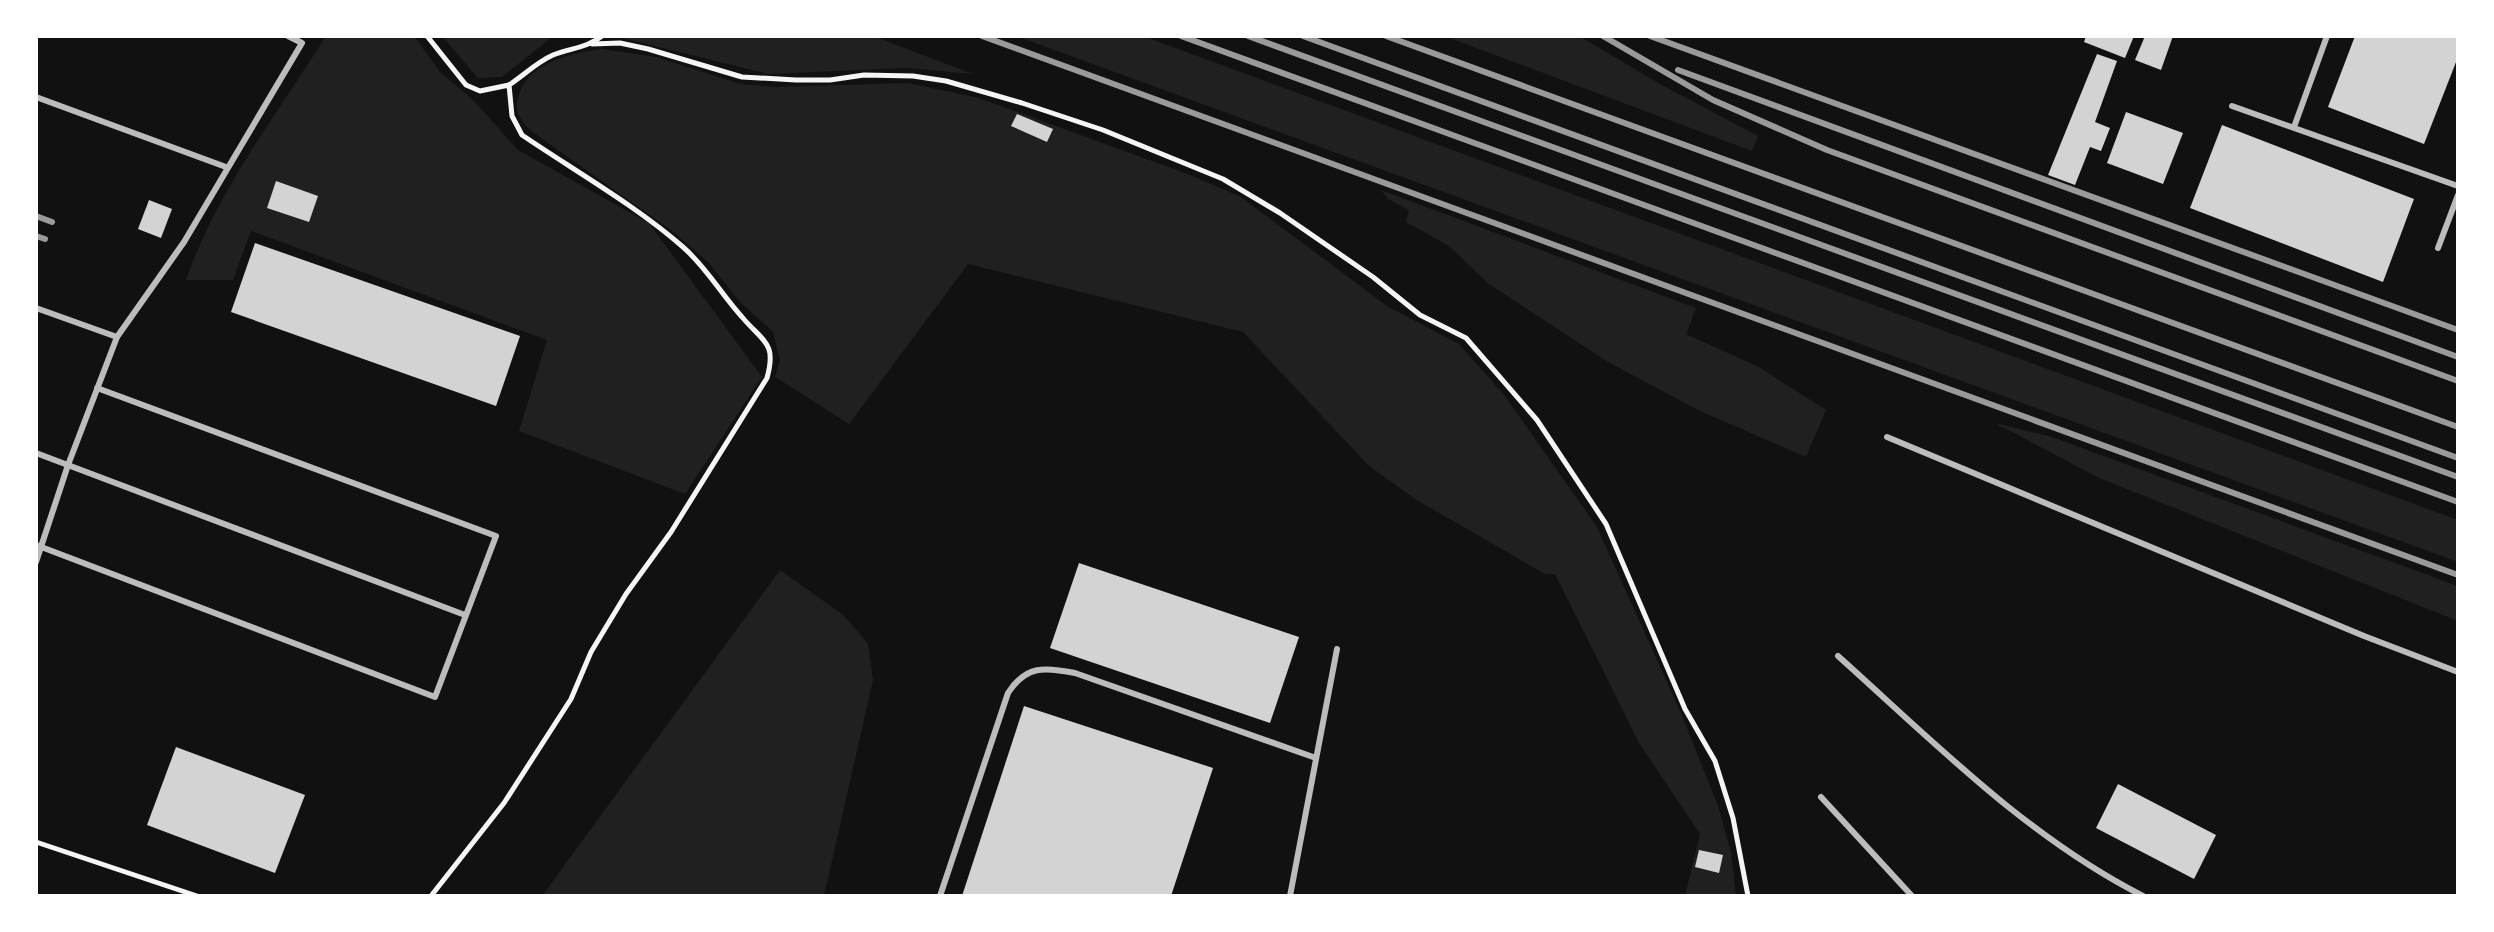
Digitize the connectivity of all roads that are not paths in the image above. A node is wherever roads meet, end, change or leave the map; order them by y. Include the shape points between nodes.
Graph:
1 (288, 36) edge
2 (2327, 36) edge
3 (36, 97) edge
4 (2232, 106) dead end
5 (2294, 127) junction
6 (226, 167) junction
7 (2458, 186) edge
8 (2458, 195) edge
9 (2438, 248) dead end
10 (36, 308) edge
11 (117, 337) junction
12 (97, 388) junction
13 (1887, 437) dead end
14 (36, 453) edge
15 (68, 465) junction
16 (39, 546) edge
17 (36, 562) edge
18 (465, 615) junction
19 (1337, 649) dead end
20 (1838, 656) dead end
21 (2458, 672) edge
22 (1316, 758) junction
23 (1821, 797) dead end
24 (940, 896) edge
25 (1290, 896) edge
26 (1912, 896) edge
27 (2143, 896) edge

1 - 6 lane via 302,43
2 - 5 lane
3 - 6 lane
4 - 5 lane
5 - 7 lane
6 - 11 lane via 184,242
8 - 9 lane
10 - 11 lane
11 - 12 lane
12 - 15 lane
12 - 18 lane via 496,536
13 - 21 lane
14 - 15 lane
15 - 16 lane
15 - 18 lane
16 - 17 lane
16 - 18 lane via 435,697
19 - 22 lane
20 - 27 lane via 2009,809
22 - 24 lane via 1075,673 1028,672 1008,693
22 - 25 lane
23 - 26 lane

